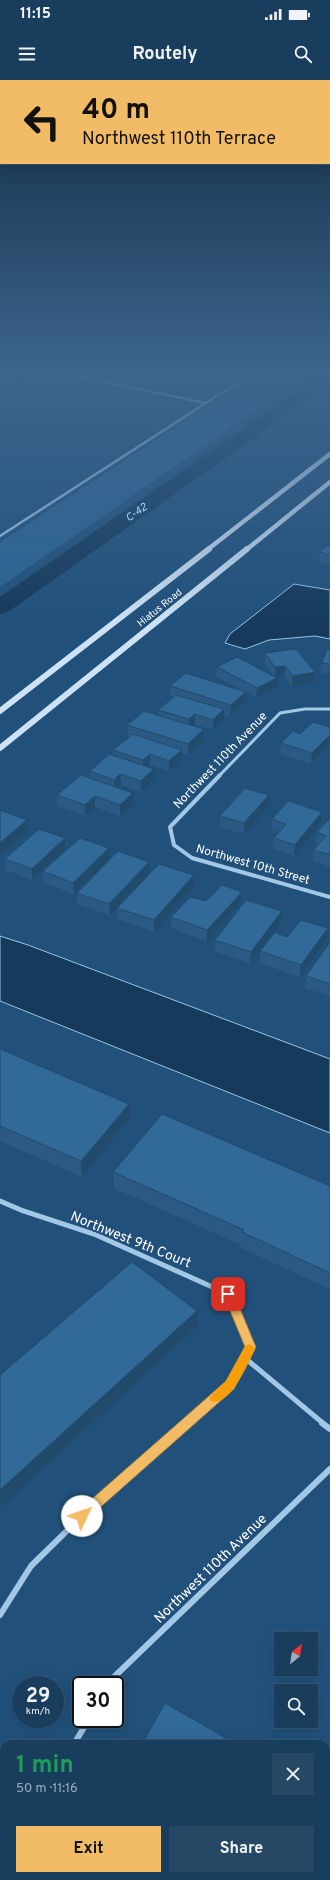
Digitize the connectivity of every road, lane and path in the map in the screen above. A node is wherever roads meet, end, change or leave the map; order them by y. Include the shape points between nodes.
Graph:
1 (127, 454) edge
2 (330, 454) edge
3 (330, 482) edge
4 (0, 536) edge
5 (330, 709) edge
6 (0, 711) edge
7 (0, 748) edge
8 (174, 845) joint
9 (330, 897) edge
10 (0, 1201) edge
11 (244, 1358) junction
12 (330, 1429) edge
13 (330, 1469) edge
14 (0, 1615) edge
15 (115, 1676) edge
16 (84, 1728) edge
17 (76, 1740) edge

1 - 4 street
2 - 6 main road, Hiatus Road
3 - 7 main road, Hiatus Road
5 - 8 street, Northwest 110th Avenue via 280,713 170,826
8 - 9 street, Northwest 10th Street via 192,858
10 - 11 street, Northwest 9th Court via 94,1234 228,1294 250,1347
11 - 12 street
11 - 14 street via 230,1385 82,1516 31,1566
13 - 15 street, Northwest 110th Avenue
16 - 17 street

